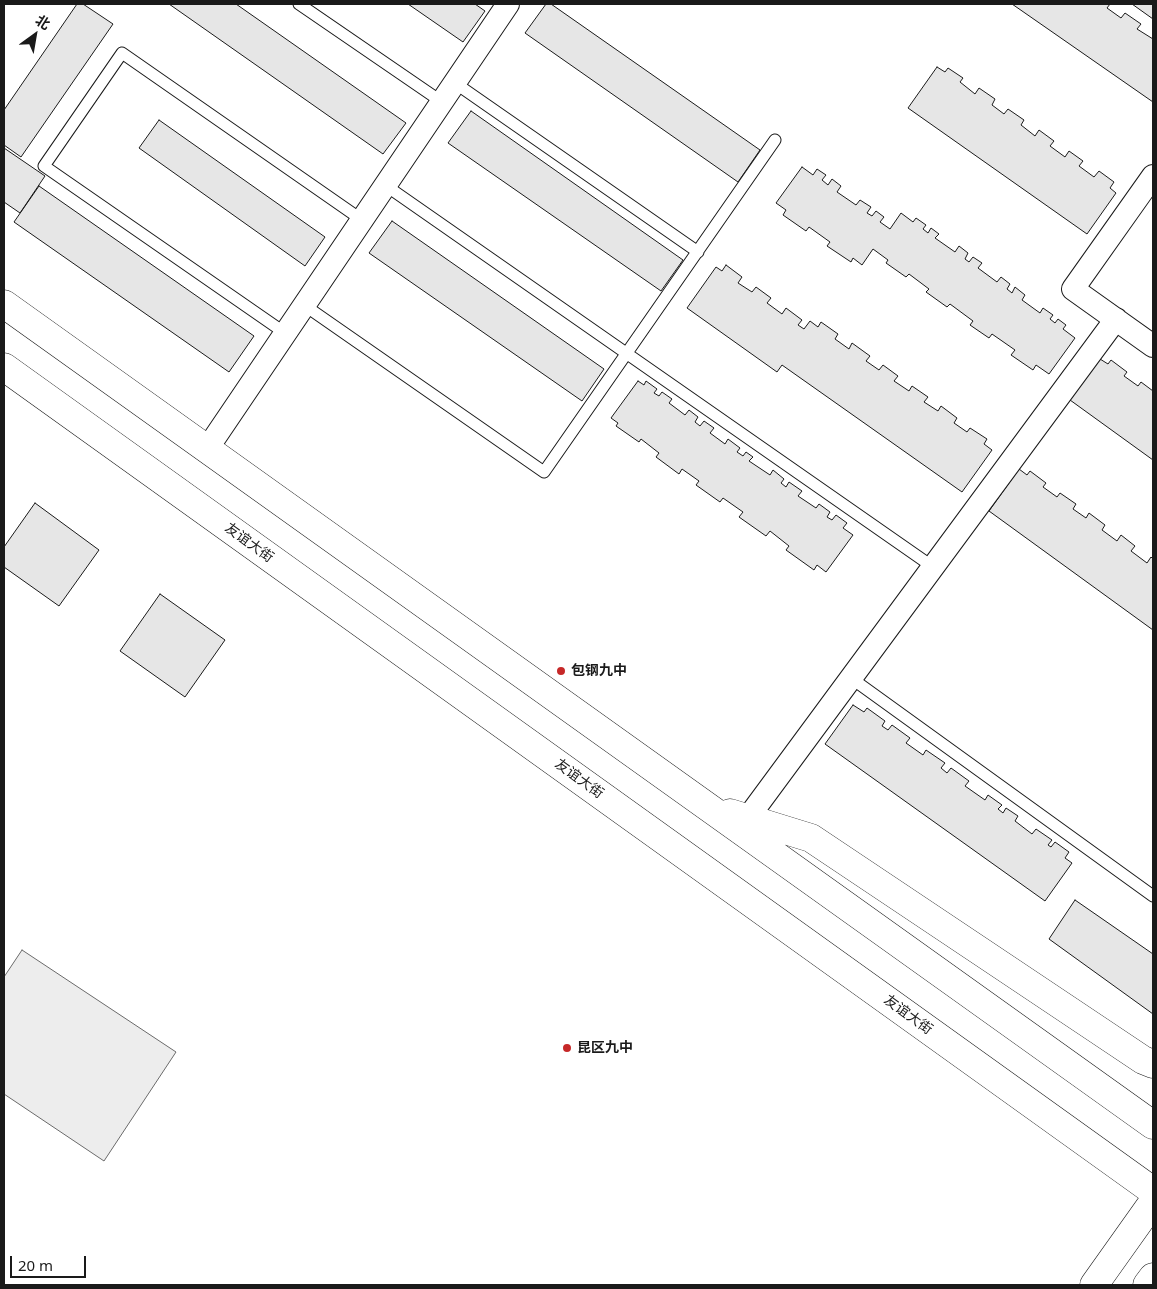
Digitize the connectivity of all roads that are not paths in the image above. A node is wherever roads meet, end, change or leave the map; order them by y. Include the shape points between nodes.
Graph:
1 (299, 4) edge
2 (508, 4) edge
3 (455, 83) junction
4 (442, 102) junction
5 (775, 140) dead end
6 (1153, 176) edge
7 (385, 185) junction
8 (362, 220) junction
9 (698, 252) junction
10 (4, 304) edge
11 (304, 305) junction
12 (1116, 319) junction
13 (285, 333) junction
14 (1153, 346) edge
15 (627, 352) junction
16 (4, 367) edge
17 (207, 449) junction
18 (933, 567) junction
19 (851, 678) junction
20 (707, 806) junction
21 (747, 819) junction
22 (1153, 896) edge
23 (1153, 1064) edge
24 (1153, 1125) edge
25 (1153, 1191) edge
26 (1153, 1202) edge
27 (1153, 1277) edge
28 (1094, 1285) edge
29 (1147, 1285) edge

1 - 4 lane
2 - 3 street
3 - 4 street
3 - 9 lane
4 - 7 street
5 - 9 lane
6 - 12 street via 1073,289
7 - 8 street
7 - 15 lane
8 - 11 street
8 - 13 lane via 122,53 44,166
9 - 15 lane
10 - 17 main road
11 - 13 street
11 - 15 lane via 544,472
12 - 14 street
12 - 18 street
13 - 17 street
15 - 18 lane
16 - 25 main road, 友谊大街
17 - 20 main road
18 - 19 street
19 - 21 street
19 - 22 lane
20 - 21 main road
20 - 24 main road
21 - 23 main road via 811,838
26 - 28 main road
27 - 29 main road

